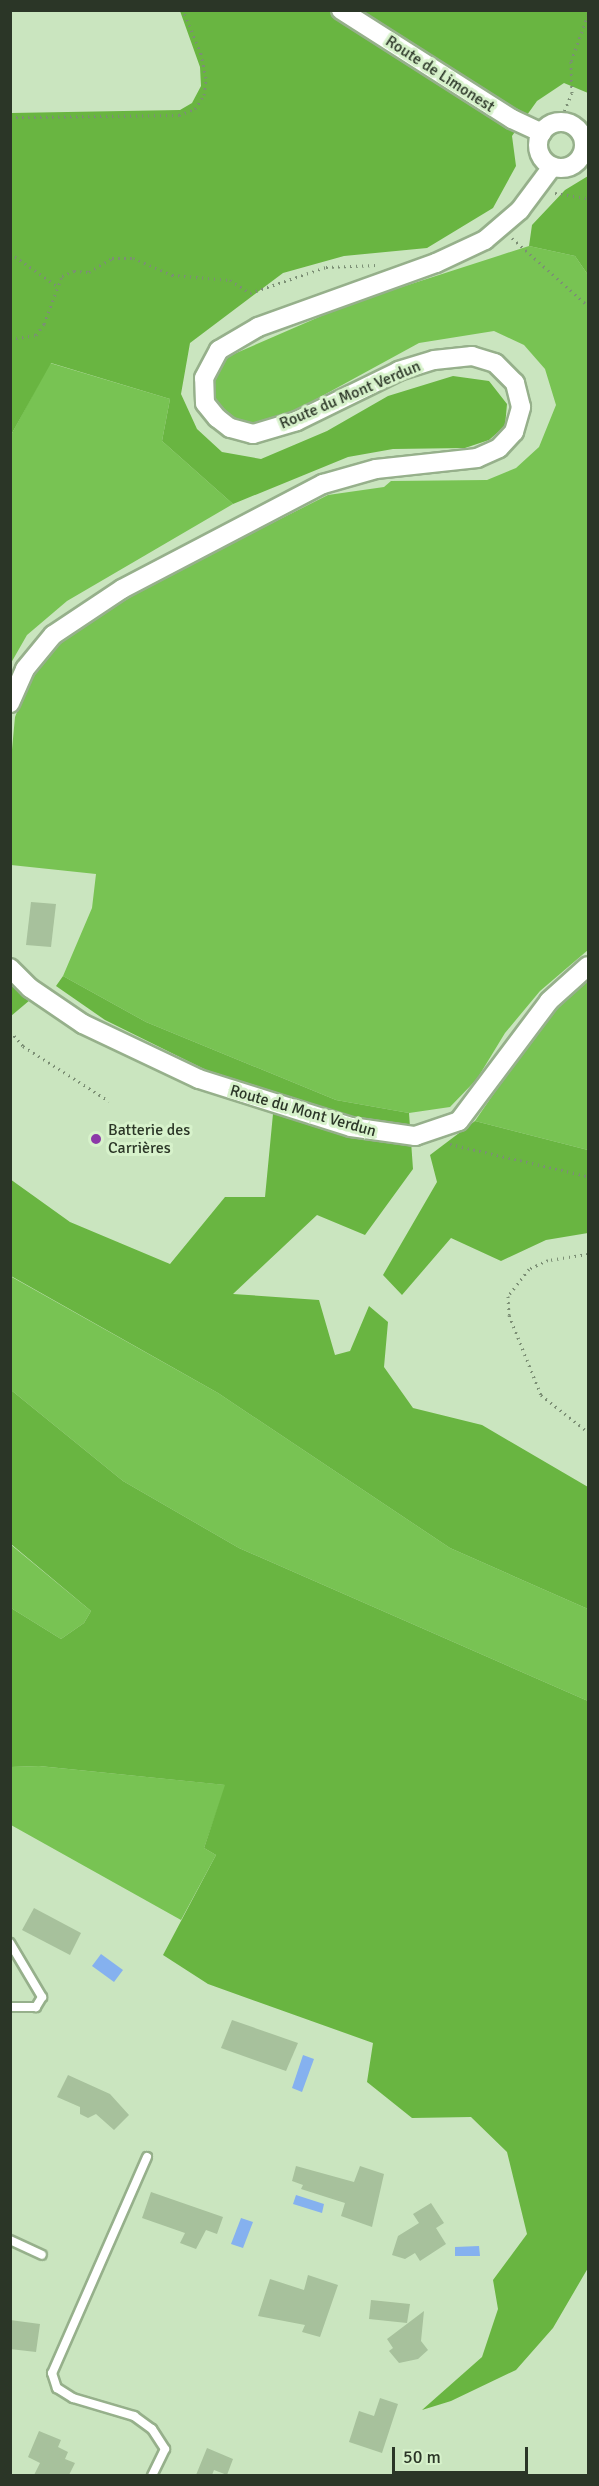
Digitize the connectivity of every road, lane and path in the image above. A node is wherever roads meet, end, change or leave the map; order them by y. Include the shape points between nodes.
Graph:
1 (183, 10) edge
2 (341, 10) edge
3 (588, 15) edge
4 (10, 117) edge
5 (560, 122) junction
6 (585, 132) edge
7 (542, 133) junction
8 (552, 167) junction
9 (535, 190) junction
10 (588, 198) edge
11 (503, 228) junction
12 (10, 253) edge
13 (379, 265) dead end
14 (57, 286) junction
15 (588, 306) edge
16 (10, 339) edge
17 (10, 703) edge
18 (588, 966) edge
19 (10, 968) edge
20 (10, 1031) edge
21 (109, 1101) dead end
22 (415, 1136) junction
23 (588, 1176) edge
24 (588, 1254) edge
25 (588, 1432) edge
26 (10, 1943) edge
27 (10, 2007) edge
28 (147, 2157) dead end
29 (10, 2240) edge
30 (42, 2255) dead end
31 (152, 2475) edge

1 - 4 path via 206,78 204,96 195,109 179,115
2 - 7 street, Route de Limonest via 512,120
3 - 5 path via 571,61 572,93
5 - 6 street
5 - 7 street
6 - 8 street via 580,159 572,166
7 - 8 street via 539,152
8 - 9 street, Route du Mont Verdun
9 - 10 path
9 - 11 street, Route du Mont Verdun
11 - 15 path
11 - 17 street, Route du Mont Verdun via 436,263 258,327 219,350 204,378 205,403 217,418 230,428 253,434 297,421 399,371 434,360 472,356 495,363 515,383 521,407 514,432 499,448 477,458 376,469 323,484 122,590 53,635 25,669
12 - 14 path
13 - 14 path via 326,267 250,293 230,280 172,275 133,258 112,258 89,272 74,271 62,276
14 - 16 path via 44,324 36,335
18 - 22 street, Route du Mont Verdun via 549,1001 459,1121
19 - 22 street, Route du Mont Verdun via 30,988 83,1024 199,1079 340,1124 385,1135
20 - 21 path via 23,1046
22 - 23 path
24 - 25 path via 548,1260 529,1269 508,1296 509,1315 541,1395
26 - 27 lane via 42,1997 36,2007
28 - 31 lane via 52,2373 57,2388 73,2398 134,2416 152,2429 165,2449
29 - 30 lane

